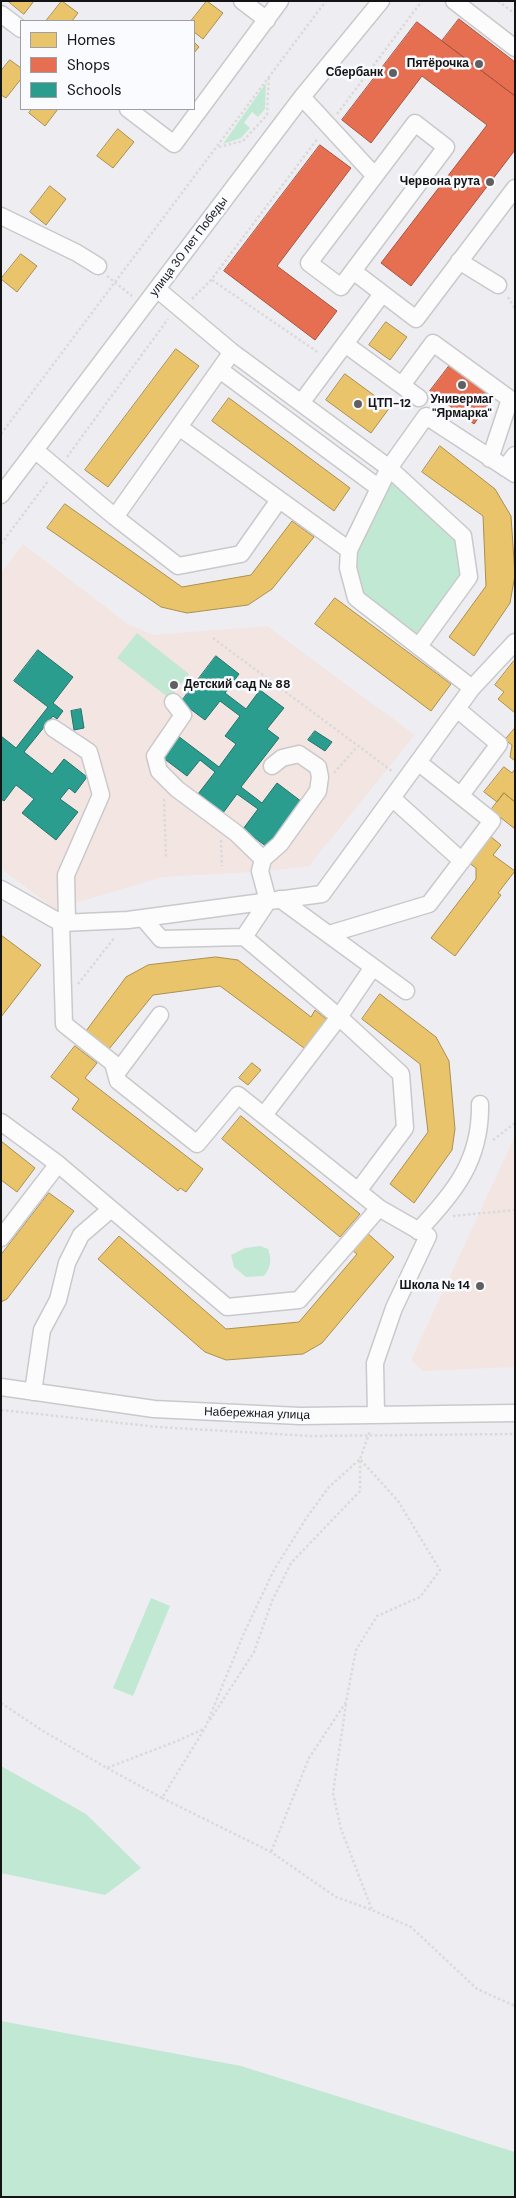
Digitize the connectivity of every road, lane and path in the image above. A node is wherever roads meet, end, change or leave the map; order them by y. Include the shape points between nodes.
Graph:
1 (242, 1) edge
2 (280, 1) edge
3 (326, 1) edge
4 (381, 1) edge
5 (422, 1) edge
6 (454, 1) edge
7 (498, 1) edge
8 (1, 14) edge
9 (515, 14) edge
10 (267, 20) junction
11 (20, 28) edge
12 (515, 48) edge
13 (269, 76) junction
14 (302, 97) junction
15 (129, 110) edge
16 (328, 126) junction
17 (217, 147) junction
18 (375, 176) junction
19 (515, 188) edge
20 (1, 216) edge
21 (459, 261) junction
22 (98, 266) joint
23 (353, 271) junction
24 (212, 280) junction
25 (113, 283) junction
26 (501, 288) joint
27 (157, 289) junction
28 (382, 294) junction
29 (136, 298) dead end
30 (515, 309) edge
31 (174, 315) junction
32 (345, 344) junction
33 (232, 352) junction
34 (325, 357) dead end
35 (220, 370) junction
36 (402, 385) junction
37 (419, 398) dead end
38 (301, 403) junction
39 (179, 427) junction
40 (1, 434) edge
41 (36, 450) junction
42 (515, 455) edge
43 (490, 459) junction
44 (58, 468) junction
45 (389, 468) junction
46 (510, 471) edge
47 (4, 484) edge
48 (379, 488) junction
49 (279, 500) junction
50 (115, 517) junction
51 (1, 544) edge
52 (349, 550) junction
53 (213, 638) dead end
54 (515, 642) edge
55 (419, 646) junction
56 (472, 688) junction
57 (173, 702) dead end
58 (457, 709) junction
59 (53, 728) dead end
60 (357, 747) junction
61 (418, 762) junction
62 (272, 766) dead end
63 (162, 775) junction
64 (404, 781) junction
65 (318, 791) junction
66 (461, 796) junction
67 (392, 798) junction
68 (166, 859) dead end
69 (263, 859) junction
70 (462, 861) junction
71 (1, 889) edge
72 (274, 900) junction
73 (136, 919) junction
74 (64, 923) junction
75 (329, 934) junction
76 (244, 937) junction
77 (373, 967) junction
78 (406, 991) dead end
79 (62, 1004) junction
80 (160, 1015) dead end
81 (339, 1017) junction
82 (116, 1074) junction
83 (480, 1104) dead end
84 (264, 1115) junction
85 (1, 1122) edge
86 (515, 1123) edge
87 (477, 1144) junction
88 (58, 1164) junction
89 (358, 1191) junction
90 (379, 1208) junction
91 (111, 1209) junction
92 (515, 1210) edge
93 (424, 1225) junction
94 (1, 1238) edge
95 (1, 1387) edge
96 (33, 1392) junction
97 (515, 1413) edge
98 (376, 1415) junction
99 (360, 1459) junction
100 (346, 1702) junction
101 (1, 1703) edge
102 (205, 1728) junction
103 (107, 1768) junction
104 (162, 1798) junction
105 (271, 1852) junction
106 (372, 1910) junction
107 (515, 2006) edge

1 - 10 street
2 - 10 street
3 - 13 path
4 - 14 street, улица 30 лет Победы
5 - 16 path
6 - 12 street
7 - 9 path
8 - 11 street
10 - 15 street via 174,144
13 - 17 path
13 - 17 path via 267,115 243,141
14 - 16 street
14 - 27 street, улица 30 лет Победы
16 - 18 street
16 - 24 path
17 - 25 path
18 - 23 street via 309,263 341,287
18 - 23 street via 415,123 446,147
19 - 21 street
20 - 22 street
21 - 26 street
21 - 28 street via 416,319
22 - 25 path
23 - 28 street
24 - 31 path
24 - 34 path
25 - 29 path
25 - 40 path
26 - 30 path
27 - 31 street
27 - 41 street, улица 30 лет Победы
28 - 32 street
31 - 33 street
31 - 44 path
32 - 36 street
32 - 38 street
33 - 35 street
33 - 38 street
35 - 39 street
35 - 48 street
36 - 37 street
36 - 43 street via 433,343 510,399
38 - 45 street
39 - 49 street
39 - 50 street
41 - 44 street
41 - 47 street, улица 30 лет Победы
42 - 46 street
43 - 45 street via 426,416
43 - 46 street
44 - 50 street
44 - 51 path
45 - 48 street
45 - 55 street via 463,536 469,577
48 - 52 street
49 - 50 street via 241,554 178,566
49 - 52 street
52 - 55 street via 348,568 356,598
53 - 60 path
54 - 56 street
55 - 56 street
56 - 58 street
57 - 63 street via 183,715 155,756
58 - 61 street
58 - 66 street via 500,744
59 - 74 street via 89,752 101,795 66,874
60 - 64 path
60 - 65 path
61 - 64 street
61 - 66 street
62 - 65 street via 282,758 299,754 318,767
63 - 68 path
63 - 69 street
64 - 67 street
65 - 69 street via 280,844
66 - 70 street via 492,821
67 - 70 street
67 - 72 street via 322,894
69 - 72 street via 260,871
70 - 75 street via 429,904
71 - 74 street
72 - 73 street
72 - 75 street
72 - 76 street
73 - 74 street
73 - 76 street via 161,940
73 - 79 path
74 - 79 street
75 - 77 street
76 - 81 street
77 - 78 street
77 - 81 street
79 - 82 street via 64,1024 113,1063
80 - 82 street
81 - 84 street
81 - 89 street via 401,1074 405,1128
82 - 84 street via 118,1081 197,1144 238,1095
83 - 87 street
84 - 89 street
85 - 88 street
86 - 87 path via 492,1141
87 - 93 street via 460,1182
88 - 91 street
88 - 94 street
89 - 90 street
90 - 91 street via 298,1300 227,1307
90 - 93 street
91 - 96 street via 81,1235 67,1263 58,1300 42,1330
92 - 93 path via 480,1212
93 - 98 street via 428,1236 394,1308 375,1363
95 - 96 street, Набережная улица
96 - 98 street, Набережная улица via 154,1409 300,1416
97 - 98 street, Набережная улица
98 - 99 path
99 - 100 path via 398,1501 440,1570 420,1597 377,1616 356,1650
99 - 102 path via 329,1487 306,1517 274,1570
99 - 102 path via 360,1491 292,1563 272,1601 254,1652
100 - 105 path via 309,1758
100 - 106 path via 333,1793 341,1829
101 - 103 path
102 - 103 path
102 - 104 path
103 - 104 path
104 - 105 path
105 - 106 path via 336,1897
106 - 107 path via 411,1926 477,1989

